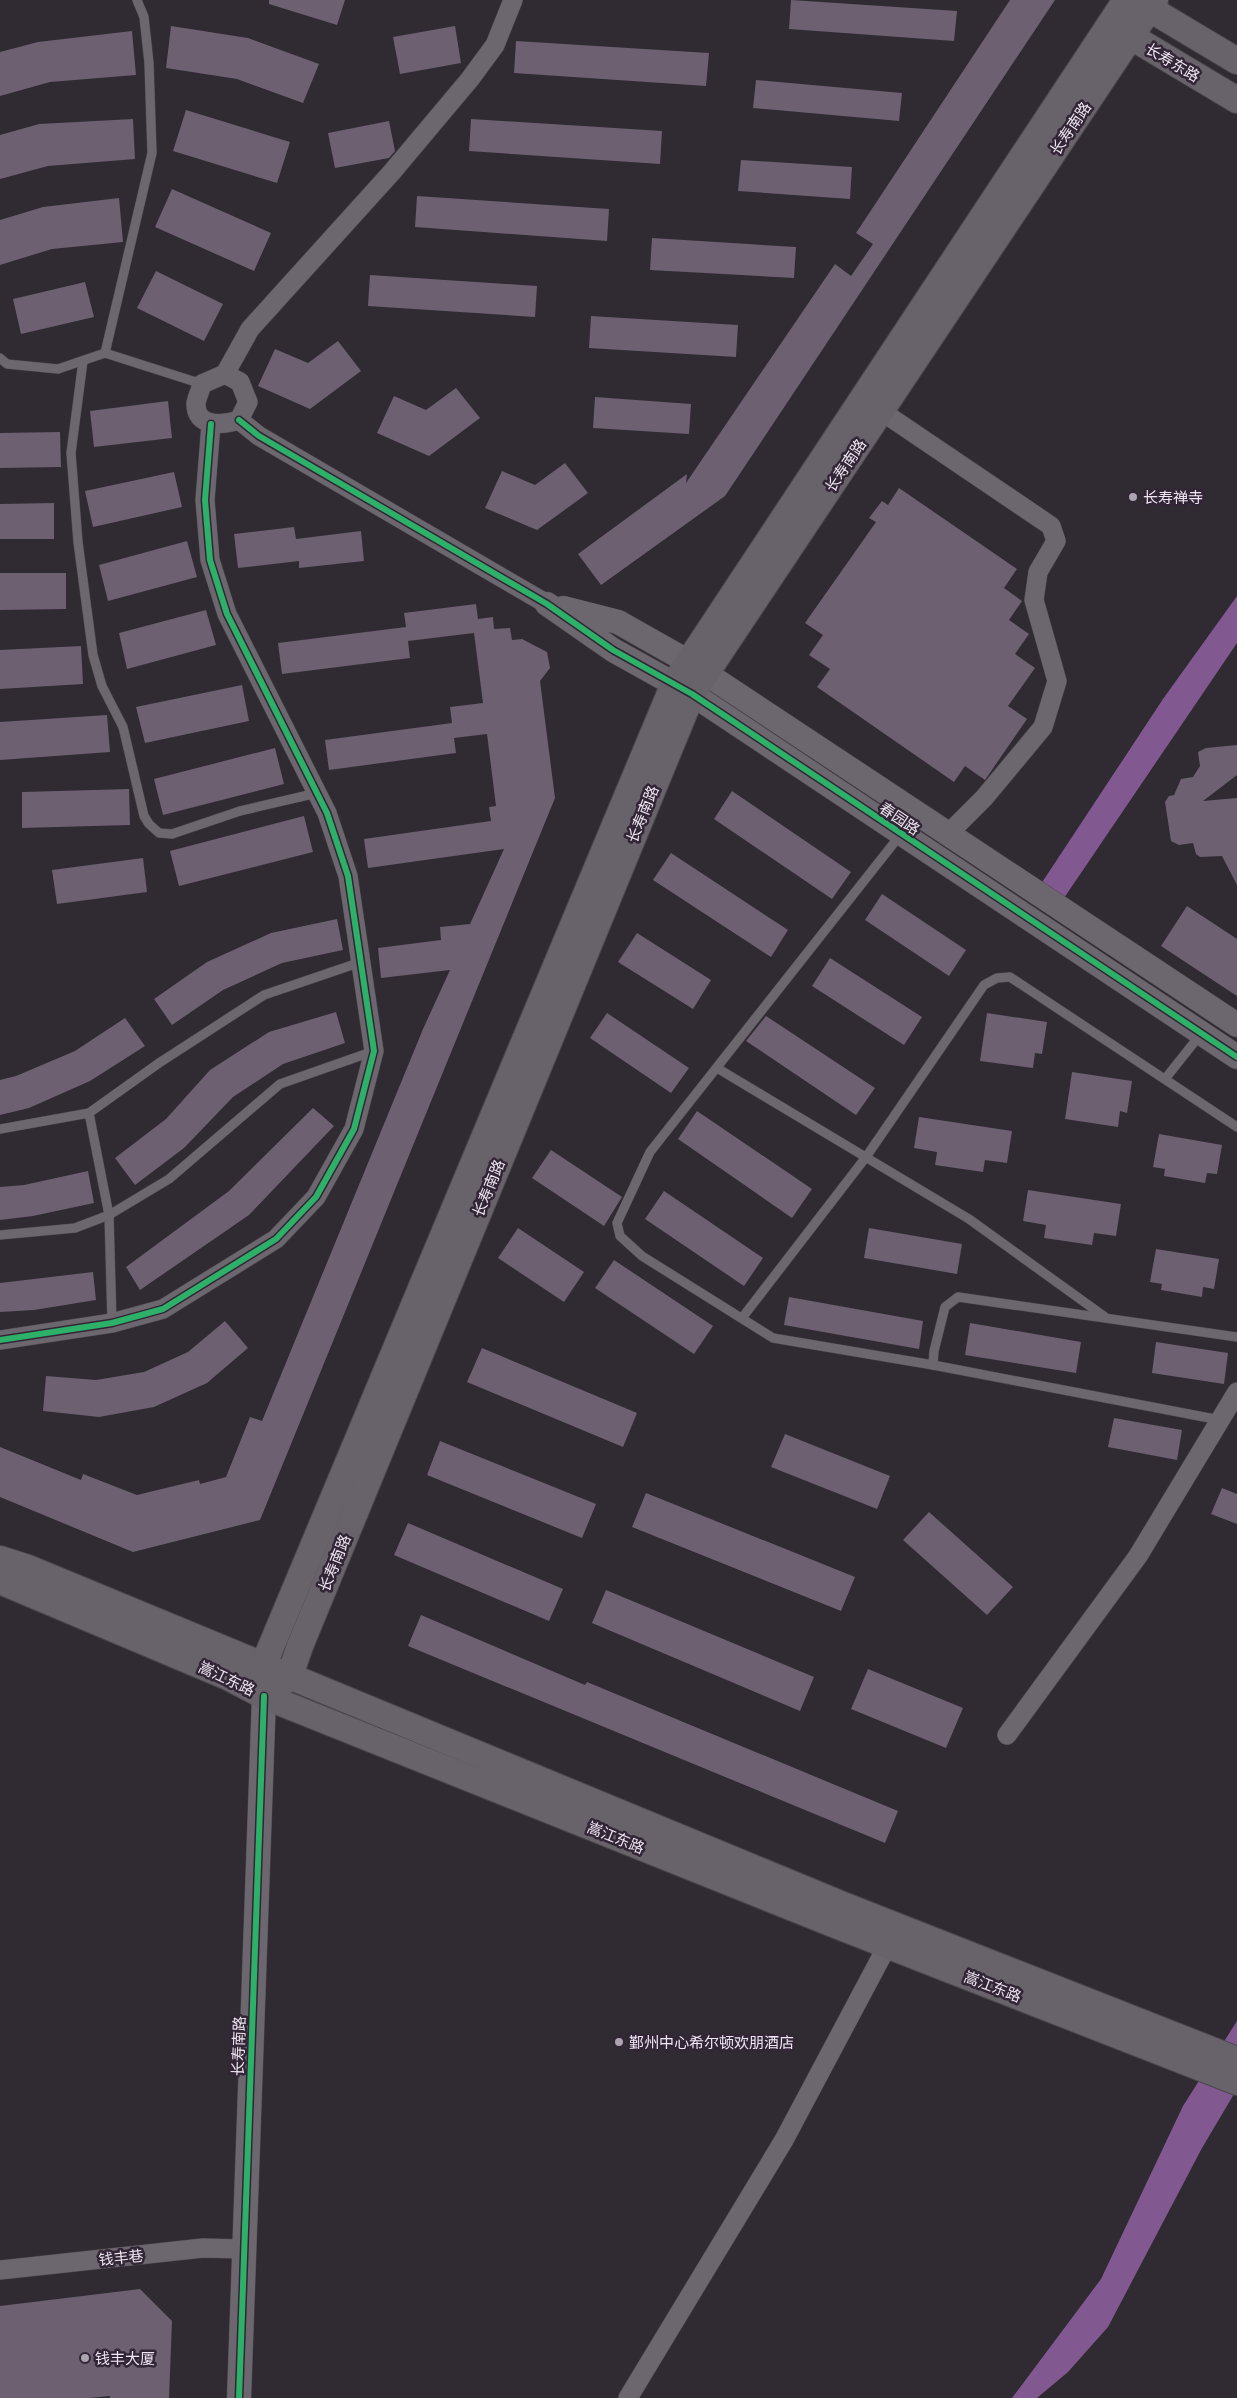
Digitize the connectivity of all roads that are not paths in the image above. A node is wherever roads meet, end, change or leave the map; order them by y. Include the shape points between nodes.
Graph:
1 (137, 0) edge
2 (513, 0) edge
3 (1142, 2) edge
4 (1120, 31) junction
5 (1237, 61) edge
6 (1237, 100) edge
7 (105, 353) junction
8 (0, 358) edge
9 (83, 361) junction
10 (225, 374) junction
11 (202, 384) junction
12 (881, 411) junction
13 (239, 420) junction
14 (211, 424) junction
15 (547, 604) junction
16 (689, 678) junction
17 (317, 793) junction
18 (901, 833) junction
19 (948, 834) junction
20 (361, 962) junction
21 (1237, 1025) edge
22 (1201, 1033) junction
23 (374, 1051) junction
24 (1237, 1056) edge
25 (716, 1068) junction
26 (1165, 1080) junction
27 (89, 1113) junction
28 (1237, 1127) edge
29 (0, 1129) edge
30 (866, 1157) junction
31 (109, 1215) junction
32 (0, 1235) edge
33 (742, 1318) junction
34 (1107, 1318) junction
35 (112, 1323) junction
36 (1237, 1337) edge
37 (0, 1340) edge
38 (933, 1365) junction
39 (1237, 1392) edge
40 (1220, 1420) junction
41 (0, 1559) edge
42 (0, 1581) edge
43 (263, 1666) junction
44 (289, 1678) junction
45 (264, 1696) junction
46 (1007, 1734) dead end
47 (892, 1935) junction
48 (1237, 2060) edge
49 (1237, 2082) edge
50 (243, 2249) junction
51 (0, 2270) edge
52 (239, 2398) edge
53 (628, 2398) edge

1 - 7 lane via 144,17 150,63 152,153
2 - 10 street via 495,44 470,79 392,172 250,329
3 - 4 main road, 长寿南路
3 - 5 main road
4 - 6 main road, 长寿东路
4 - 12 main road, 长寿南路
4 - 16 main road, 长寿南路
7 - 9 lane
7 - 11 lane
8 - 9 lane via 7,364 58,369
9 - 17 lane via 71,453 78,542 93,655 102,686 124,727 144,816 159,833 172,834 240,811
10 - 11 street
10 - 13 street via 240,382 248,402
11 - 14 street via 196,403 200,415
12 - 16 main road, 长寿南路
12 - 19 street via 1051,526 1056,541 1038,572 1034,600 1057,681 1043,726 984,798
13 - 14 street via 225,425
13 - 15 street via 259,436
14 - 17 street via 205,500 210,560 227,614
15 - 16 street, 春园路 via 614,650
15 - 16 street, 春园路 via 618,622
16 - 18 street, 春园路
16 - 19 street, 春园路
16 - 43 main road, 长寿南路
16 - 44 main road, 长寿南路
17 - 20 street via 348,876
18 - 22 street, 春园路
18 - 25 lane
19 - 21 street, 春园路
20 - 23 street
20 - 27 lane via 264,996 159,1063
22 - 24 street, 春园路
22 - 26 lane
23 - 31 lane via 280,1084 169,1179
23 - 35 street via 354,1129 316,1197 276,1239 163,1309
25 - 30 lane
25 - 33 lane via 650,1152 617,1223 620,1236 642,1256
26 - 28 lane
26 - 30 lane via 1010,977 997,978 984,985
27 - 29 lane
27 - 31 lane
30 - 33 lane
30 - 34 lane via 969,1219
31 - 32 lane via 75,1228
31 - 35 lane
33 - 38 lane via 773,1338
34 - 36 lane
34 - 38 lane via 958,1297 945,1307
35 - 37 street
38 - 40 lane
39 - 40 street
40 - 46 street via 1138,1556
41 - 43 main road, 嵩江东路
42 - 45 main road, 嵩江东路 via 228,1677
43 - 44 main road, 嵩江东路
43 - 45 main road, 长寿南路
44 - 45 main road
44 - 47 main road, 嵩江东路
45 - 47 main road, 嵩江东路
45 - 50 street, 长寿南路
47 - 48 main road, 嵩江东路
47 - 49 main road, 嵩江东路
47 - 53 street via 784,2140
50 - 51 street, 钱丰巷 via 204,2248
50 - 52 street, 长寿南路

